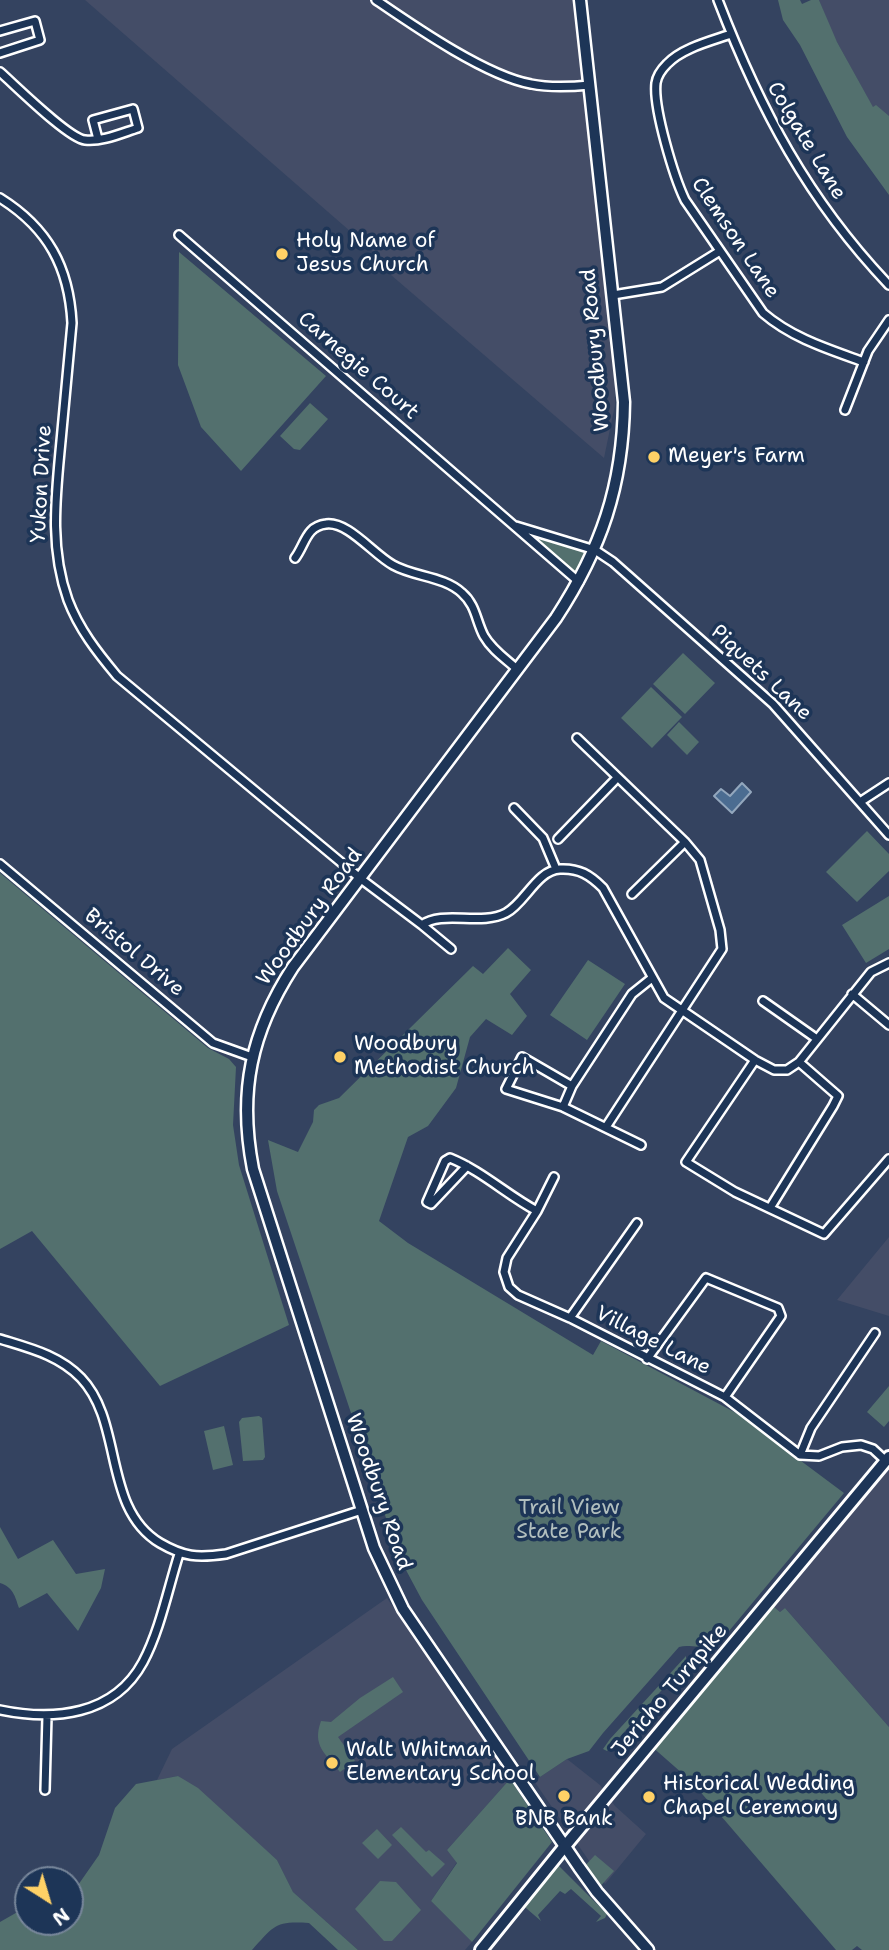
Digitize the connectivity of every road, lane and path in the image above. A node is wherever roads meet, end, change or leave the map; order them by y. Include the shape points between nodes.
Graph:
1 (376, 0) edge
2 (580, 0) edge
3 (718, 0) edge
4 (0, 31) edge
5 (731, 34) junction
6 (0, 51) edge
7 (0, 72) edge
8 (590, 85) junction
9 (98, 139) junction
10 (0, 198) edge
11 (178, 235) dead end
12 (720, 251) junction
13 (889, 285) edge
14 (613, 295) junction
15 (889, 320) edge
16 (864, 362) junction
17 (845, 410) dead end
18 (513, 525) junction
19 (595, 550) junction
20 (295, 558) dead end
21 (579, 583) junction
22 (518, 670) junction
23 (577, 738) dead end
24 (617, 778) junction
25 (889, 783) edge
26 (860, 802) junction
27 (514, 808) dead end
28 (889, 835) edge
29 (558, 839) dead end
30 (685, 842) junction
31 (0, 864) edge
32 (556, 869) junction
33 (361, 879) junction
34 (632, 894) dead end
35 (422, 925) junction
36 (451, 948) dead end
37 (886, 963) edge
38 (652, 978) junction
39 (852, 994) junction
40 (763, 1001) dead end
41 (682, 1011) junction
42 (889, 1025) edge
43 (817, 1039) junction
44 (252, 1057) junction
45 (755, 1060) junction
46 (799, 1062) junction
47 (572, 1086) junction
48 (563, 1108) junction
49 (606, 1127) junction
50 (641, 1145) dead end
51 (889, 1159) edge
52 (467, 1166) junction
53 (554, 1177) dead end
54 (770, 1208) junction
55 (537, 1211) junction
56 (637, 1223) dead end
57 (570, 1318) junction
58 (875, 1333) dead end
59 (0, 1339) edge
60 (648, 1359) junction
61 (725, 1397) junction
62 (800, 1455) junction
63 (887, 1459) edge
64 (362, 1510) junction
65 (179, 1554) junction
66 (0, 1710) edge
67 (47, 1716) junction
68 (45, 1790) dead end
69 (565, 1846) junction
70 (481, 1950) edge
71 (648, 1950) edge

1 - 8 street via 417,28 514,79 545,86
2 - 8 main road, Woodbury Road
3 - 5 street, Colgate Lane
4 - 6 street via 35,21 40,40
5 - 12 street, Clemson Lane via 674,57 656,82 677,182
5 - 13 street, Colgate Lane via 759,99 804,178
7 - 9 street via 75,136
8 - 14 main road, Woodbury Road
9 - 9 street via 138,128 133,109 93,120
10 - 33 street, Yukon Drive via 35,224 49,242 65,276 71,303 54,535 61,577 81,626 117,676
11 - 18 street, Carnegie Court
12 - 14 street via 662,287
12 - 16 street, Clemson Lane via 763,313 778,326
14 - 19 main road, Woodbury Road via 624,427 616,485
15 - 16 street
16 - 17 street
18 - 19 street, Carnegie Court
18 - 21 street, Carnegie Court
19 - 21 main road, Woodbury Road
19 - 26 street, Piquets Lane via 773,704
20 - 22 street via 311,530 325,524 342,526 395,566 458,589 471,602 489,642
21 - 22 main road, Woodbury Road
22 - 33 main road, Woodbury Road
23 - 24 street
24 - 29 street
24 - 30 street
25 - 26 street
26 - 28 street, Piquets Lane
27 - 32 street via 543,838
30 - 34 street
30 - 41 street via 700,860 722,949
31 - 44 street, Bristol Drive via 214,1043
32 - 35 street via 501,915
32 - 38 street via 590,875 603,888
33 - 35 street, Yukon Drive
33 - 44 main road, Woodbury Road via 277,991
35 - 36 street, Yukon Drive
37 - 39 street
38 - 41 street via 664,998
38 - 47 street via 632,994
39 - 42 street
39 - 43 street
40 - 43 street
41 - 45 street
41 - 49 street
43 - 46 street
44 - 64 main road, Woodbury Road via 246,1108 253,1169
45 - 46 street via 780,1071
45 - 54 street via 687,1162
46 - 54 street via 838,1096
47 - 48 street
47 - 48 street via 522,1057 506,1089
48 - 49 street
49 - 50 street
51 - 54 street via 824,1234
52 - 52 street via 431,1204 427,1202 445,1161 450,1158
52 - 55 street
53 - 55 street, Village Lane
55 - 57 street, Village Lane via 507,1258 504,1272 509,1287 518,1295
56 - 57 street
57 - 60 street, Village Lane
58 - 62 street via 811,1429
59 - 65 street via 49,1355 82,1379 100,1409 129,1511 151,1537
60 - 61 street, Village Lane
60 - 61 street via 706,1278 780,1311 781,1316
61 - 62 street, Village Lane
62 - 63 street via 819,1456 862,1445
63 - 69 main road, Jericho Turnpike
64 - 65 street via 226,1554
64 - 69 main road, Woodbury Road via 403,1609
65 - 67 street via 150,1646 137,1672 103,1703
66 - 67 street
67 - 68 street
69 - 70 main road, Jericho Turnpike
69 - 71 main road, Woodbury Road via 597,1892

